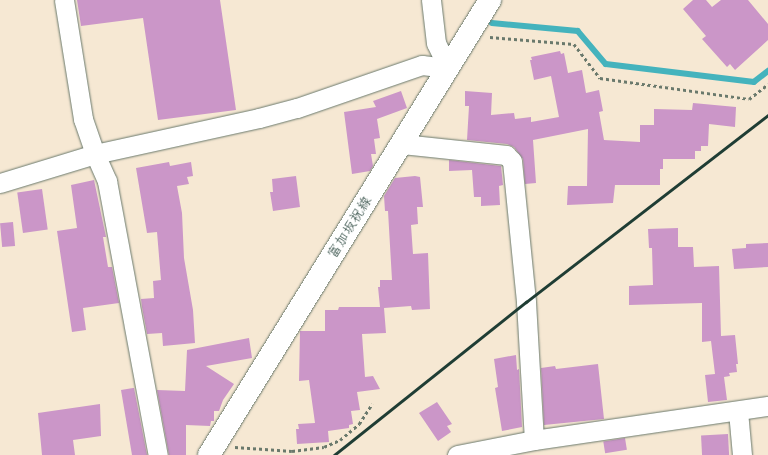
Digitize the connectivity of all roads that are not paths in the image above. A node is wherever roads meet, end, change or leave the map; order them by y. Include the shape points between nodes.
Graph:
1 (64, 0) edge
2 (431, 0) edge
3 (490, 0) edge
4 (448, 68) junction
5 (402, 144) junction
6 (95, 154) junction
7 (0, 183) edge
8 (768, 406) edge
9 (738, 411) junction
10 (534, 440) junction
11 (212, 450) edge
12 (158, 455) edge
13 (457, 455) edge
14 (742, 455) edge

1 - 6 street via 83,119
2 - 4 street via 436,43
3 - 4 main road, 富加坂祝線
4 - 5 main road, 富加坂祝線
4 - 6 street via 422,65 297,108
5 - 10 street via 506,155 512,161 526,302
5 - 11 main road, 富加坂祝線
6 - 7 street
6 - 12 street via 106,181
8 - 9 street
9 - 10 street
9 - 14 street
10 - 13 street

